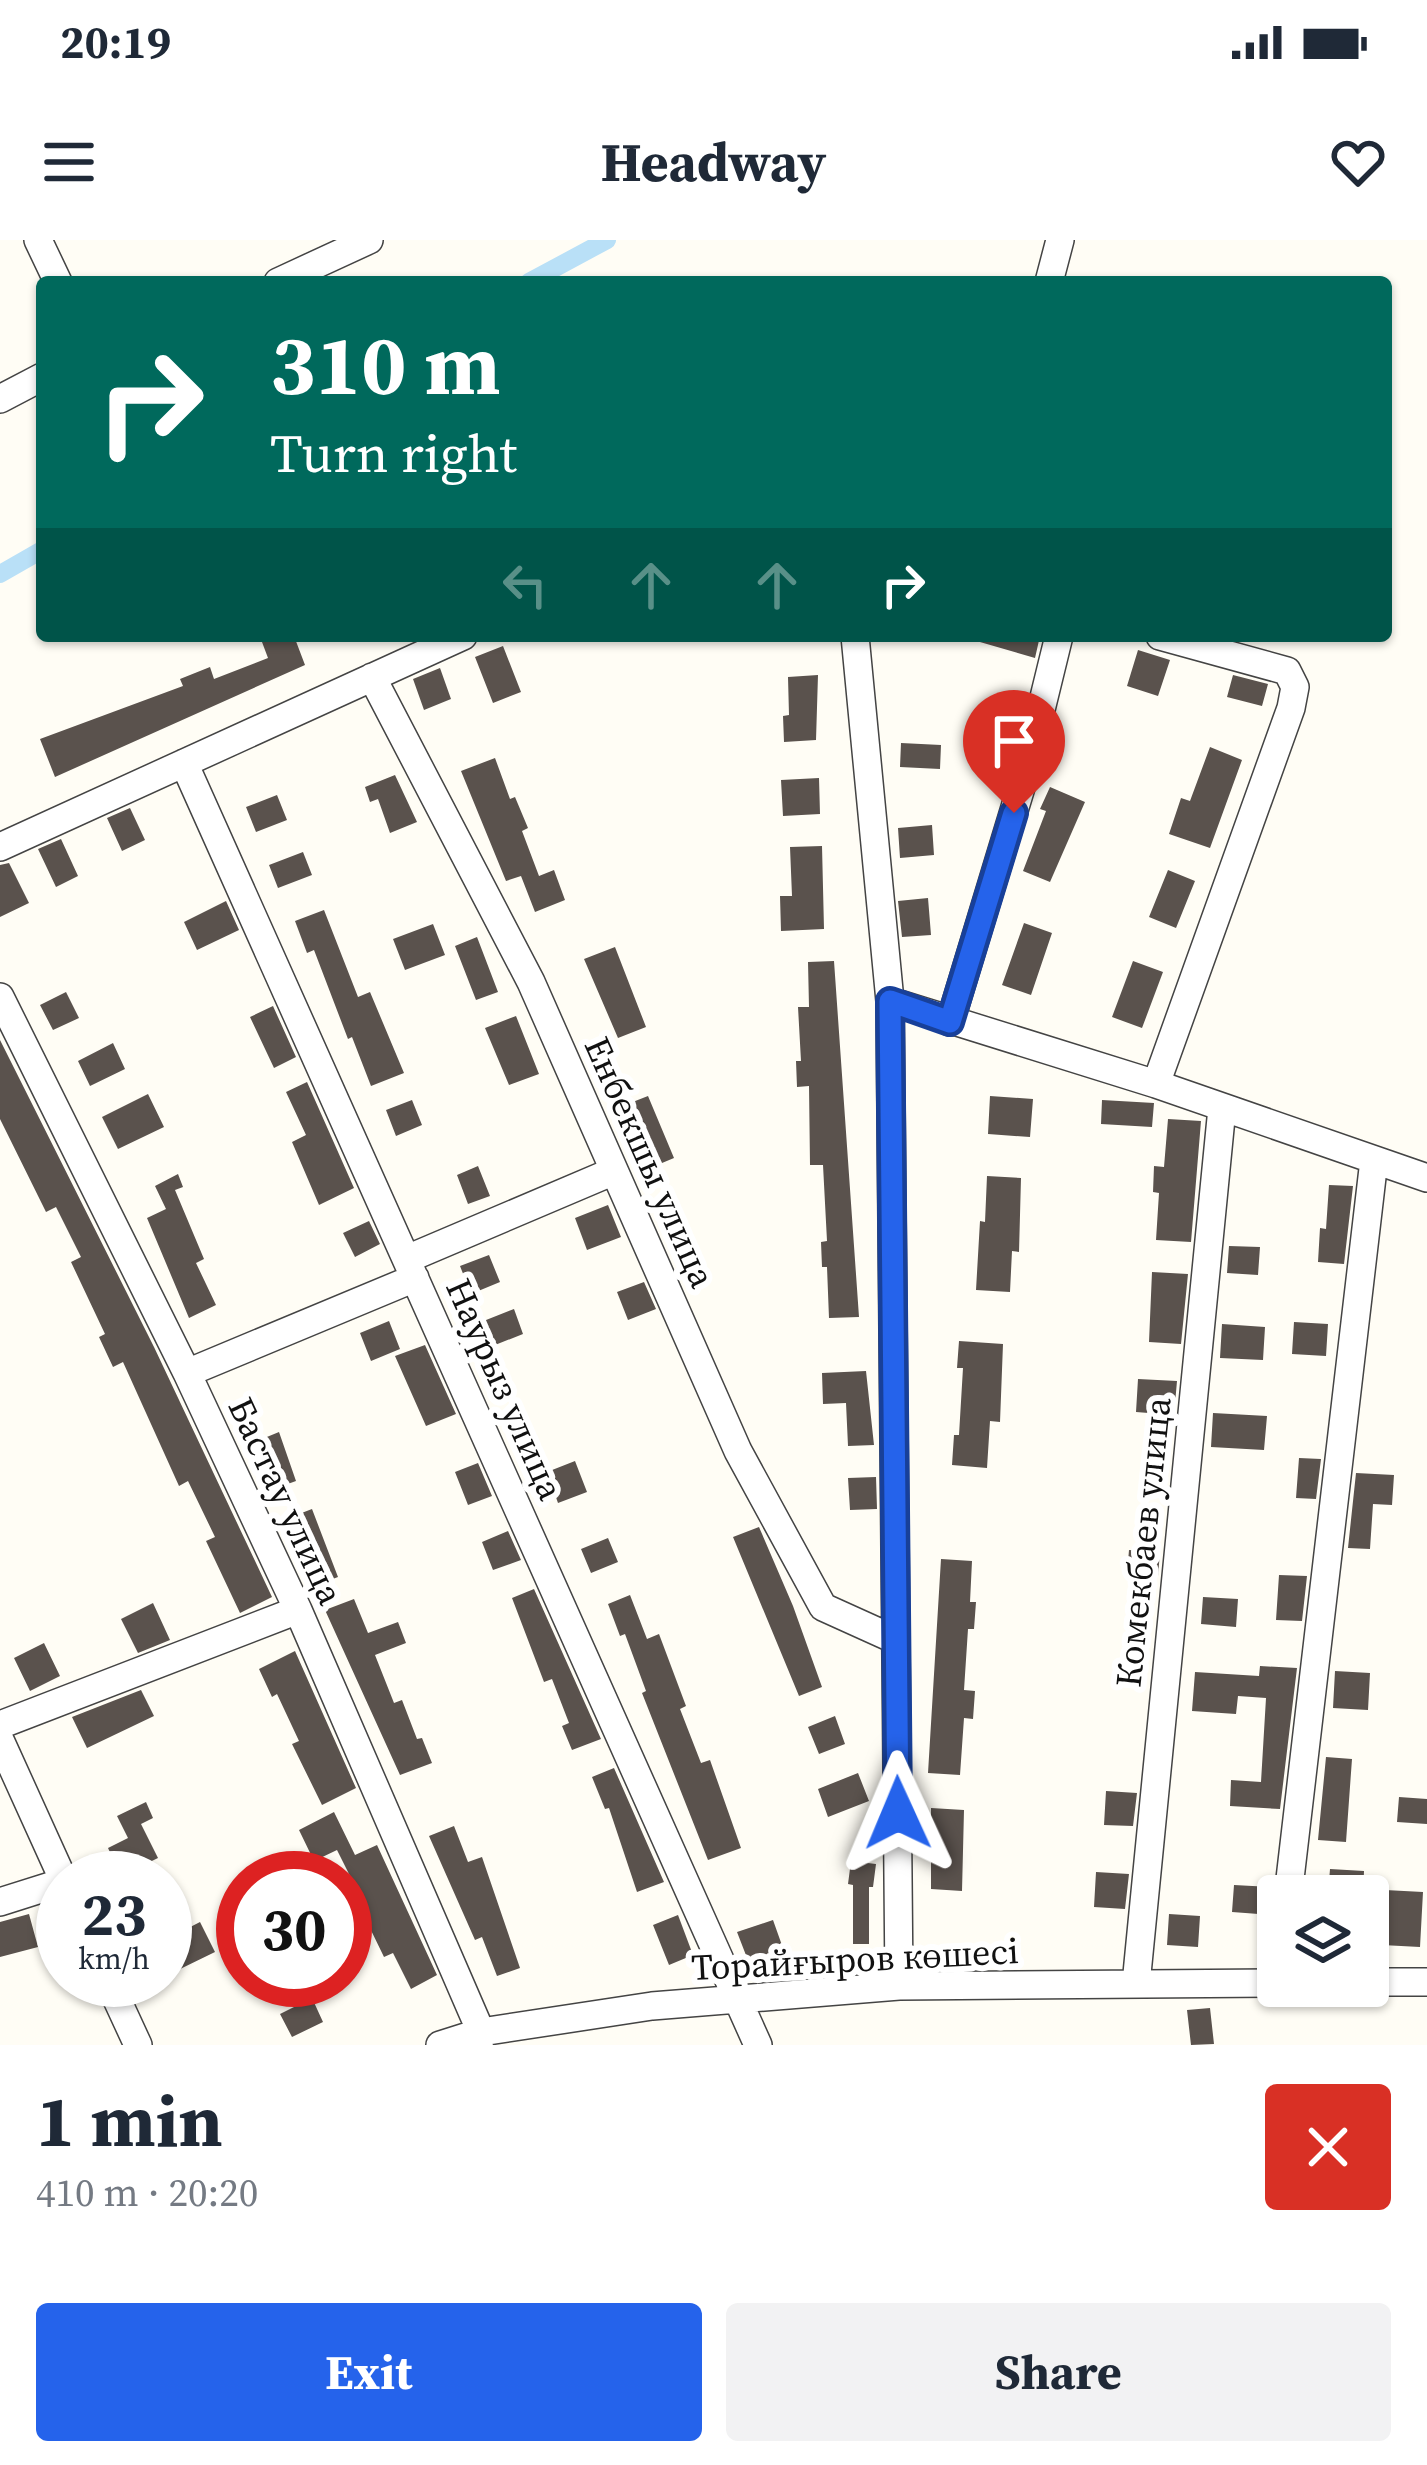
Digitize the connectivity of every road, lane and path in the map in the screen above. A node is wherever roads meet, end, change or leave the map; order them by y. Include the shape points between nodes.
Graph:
1 (38, 240) edge
2 (369, 240) edge
3 (1060, 240) edge
4 (339, 247) edge
5 (55, 276) edge
6 (288, 276) edge
7 (1051, 276) edge
8 (36, 380) edge
9 (0, 399) edge
10 (450, 642) edge
11 (856, 642) edge
12 (1058, 642) edge
13 (1182, 642) edge
14 (372, 677) junction
15 (184, 763) junction
16 (0, 847) edge
17 (0, 997) edge
18 (890, 1001) junction
19 (950, 1022) junction
20 (1156, 1084) junction
21 (1222, 1108) junction
22 (1374, 1160) junction
23 (614, 1171) junction
24 (1427, 1178) edge
25 (411, 1268) junction
26 (188, 1372) junction
27 (298, 1610) junction
28 (896, 1640) junction
29 (0, 1725) edge
30 (0, 1740) edge
31 (50, 1851) edge
32 (1290, 1875) edge
33 (36, 1890) edge
34 (0, 1902) edge
35 (1389, 1982) edge
36 (1427, 1982) edge
37 (1257, 1983) edge
38 (1136, 1984) junction
39 (899, 1986) junction
40 (740, 1999) junction
41 (120, 2007) edge
42 (480, 2038) edge
43 (138, 2045) edge
44 (440, 2045) edge
45 (758, 2045) edge

1 - 5 street
2 - 4 street
3 - 7 street
4 - 6 street
8 - 9 street
10 - 14 street
11 - 18 street
12 - 19 street
13 - 20 street via 1287,671 1295,687
14 - 15 street
14 - 23 street, Енбекшы улица via 531,982
15 - 16 street
15 - 25 street, Наурыз улица
17 - 26 street, Бастау улица
18 - 19 street
18 - 28 street
19 - 20 street
20 - 21 street
21 - 22 street
21 - 38 street, Комекбаев улица
22 - 24 street
22 - 32 street
23 - 25 street
23 - 28 street, Енбекшы улица via 738,1451 824,1606
25 - 26 street
25 - 40 street, Наурыз улица
26 - 27 street, Бастау улица
27 - 29 street
27 - 42 street, Бастау улица
28 - 39 street
30 - 31 street
33 - 34 street
35 - 36 street
37 - 38 street, Торайғыров көшесі
38 - 39 street, Торайғыров көшесі
39 - 40 street, Торайғыров көшесі
40 - 42 street, Торайғыров көшесі via 652,2006
40 - 45 street, Наурыз улица
41 - 43 street
42 - 44 street, Торайғыров көшесі

